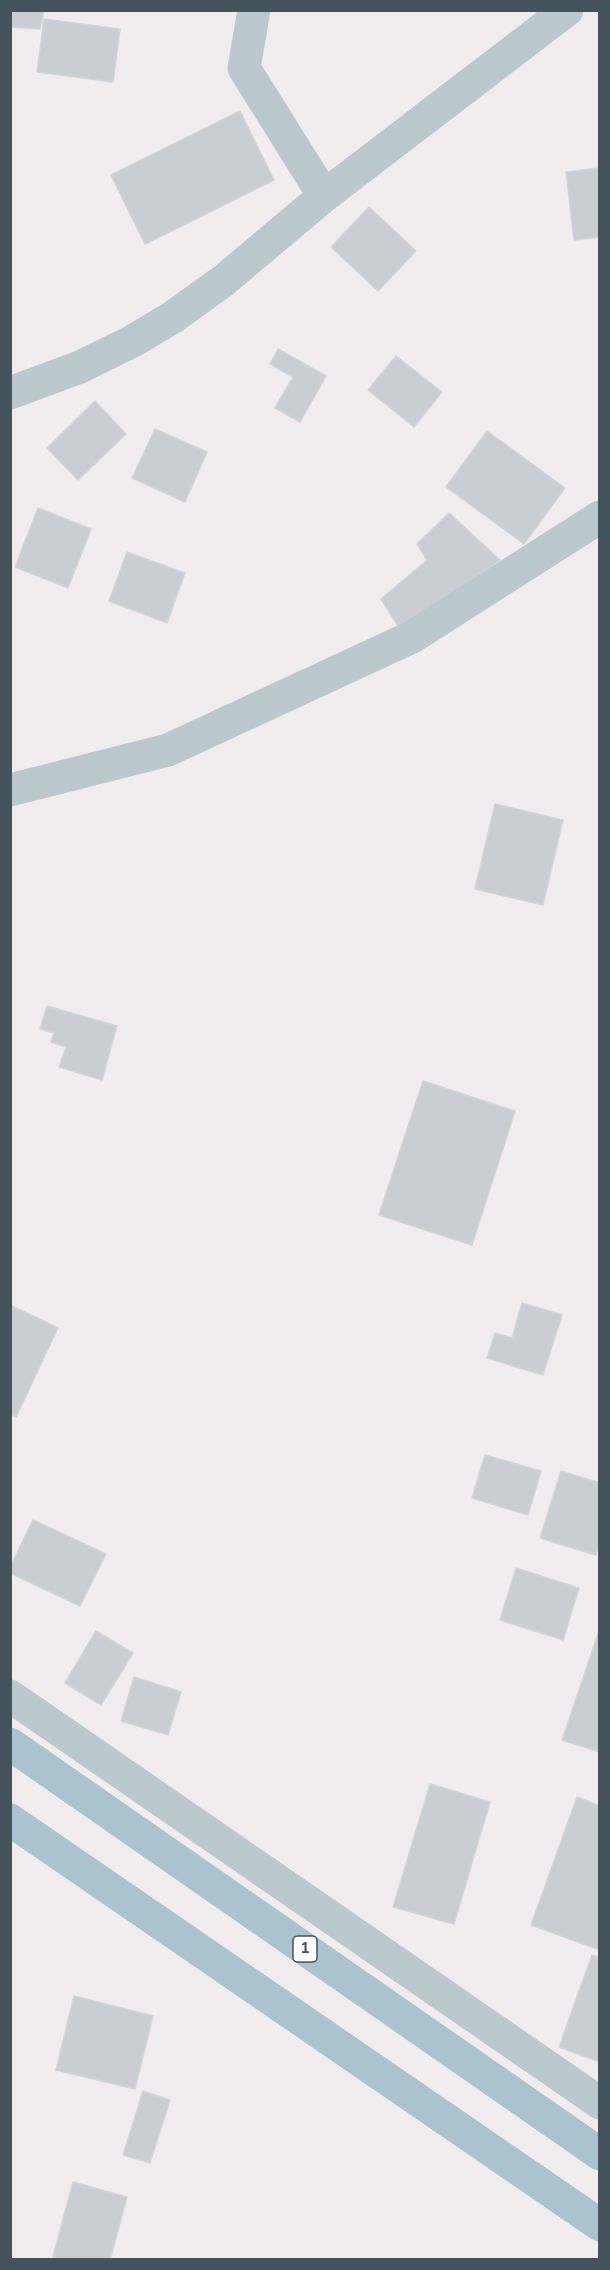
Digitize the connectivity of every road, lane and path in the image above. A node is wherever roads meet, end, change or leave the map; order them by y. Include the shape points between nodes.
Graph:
1 (254, 10) edge
2 (567, 10) edge
3 (324, 196) junction
4 (10, 393) edge
5 (600, 518) edge
6 (10, 790) edge
7 (10, 1696) edge
8 (10, 1744) edge
9 (10, 1820) edge
10 (600, 2103) edge
11 (600, 2154) edge
12 (600, 2225) edge

1 - 3 street via 244,68
2 - 3 street
3 - 4 street via 223,281 173,317 80,367
5 - 6 street via 412,637 168,750
7 - 10 street
8 - 11 main road, 1
9 - 12 main road

